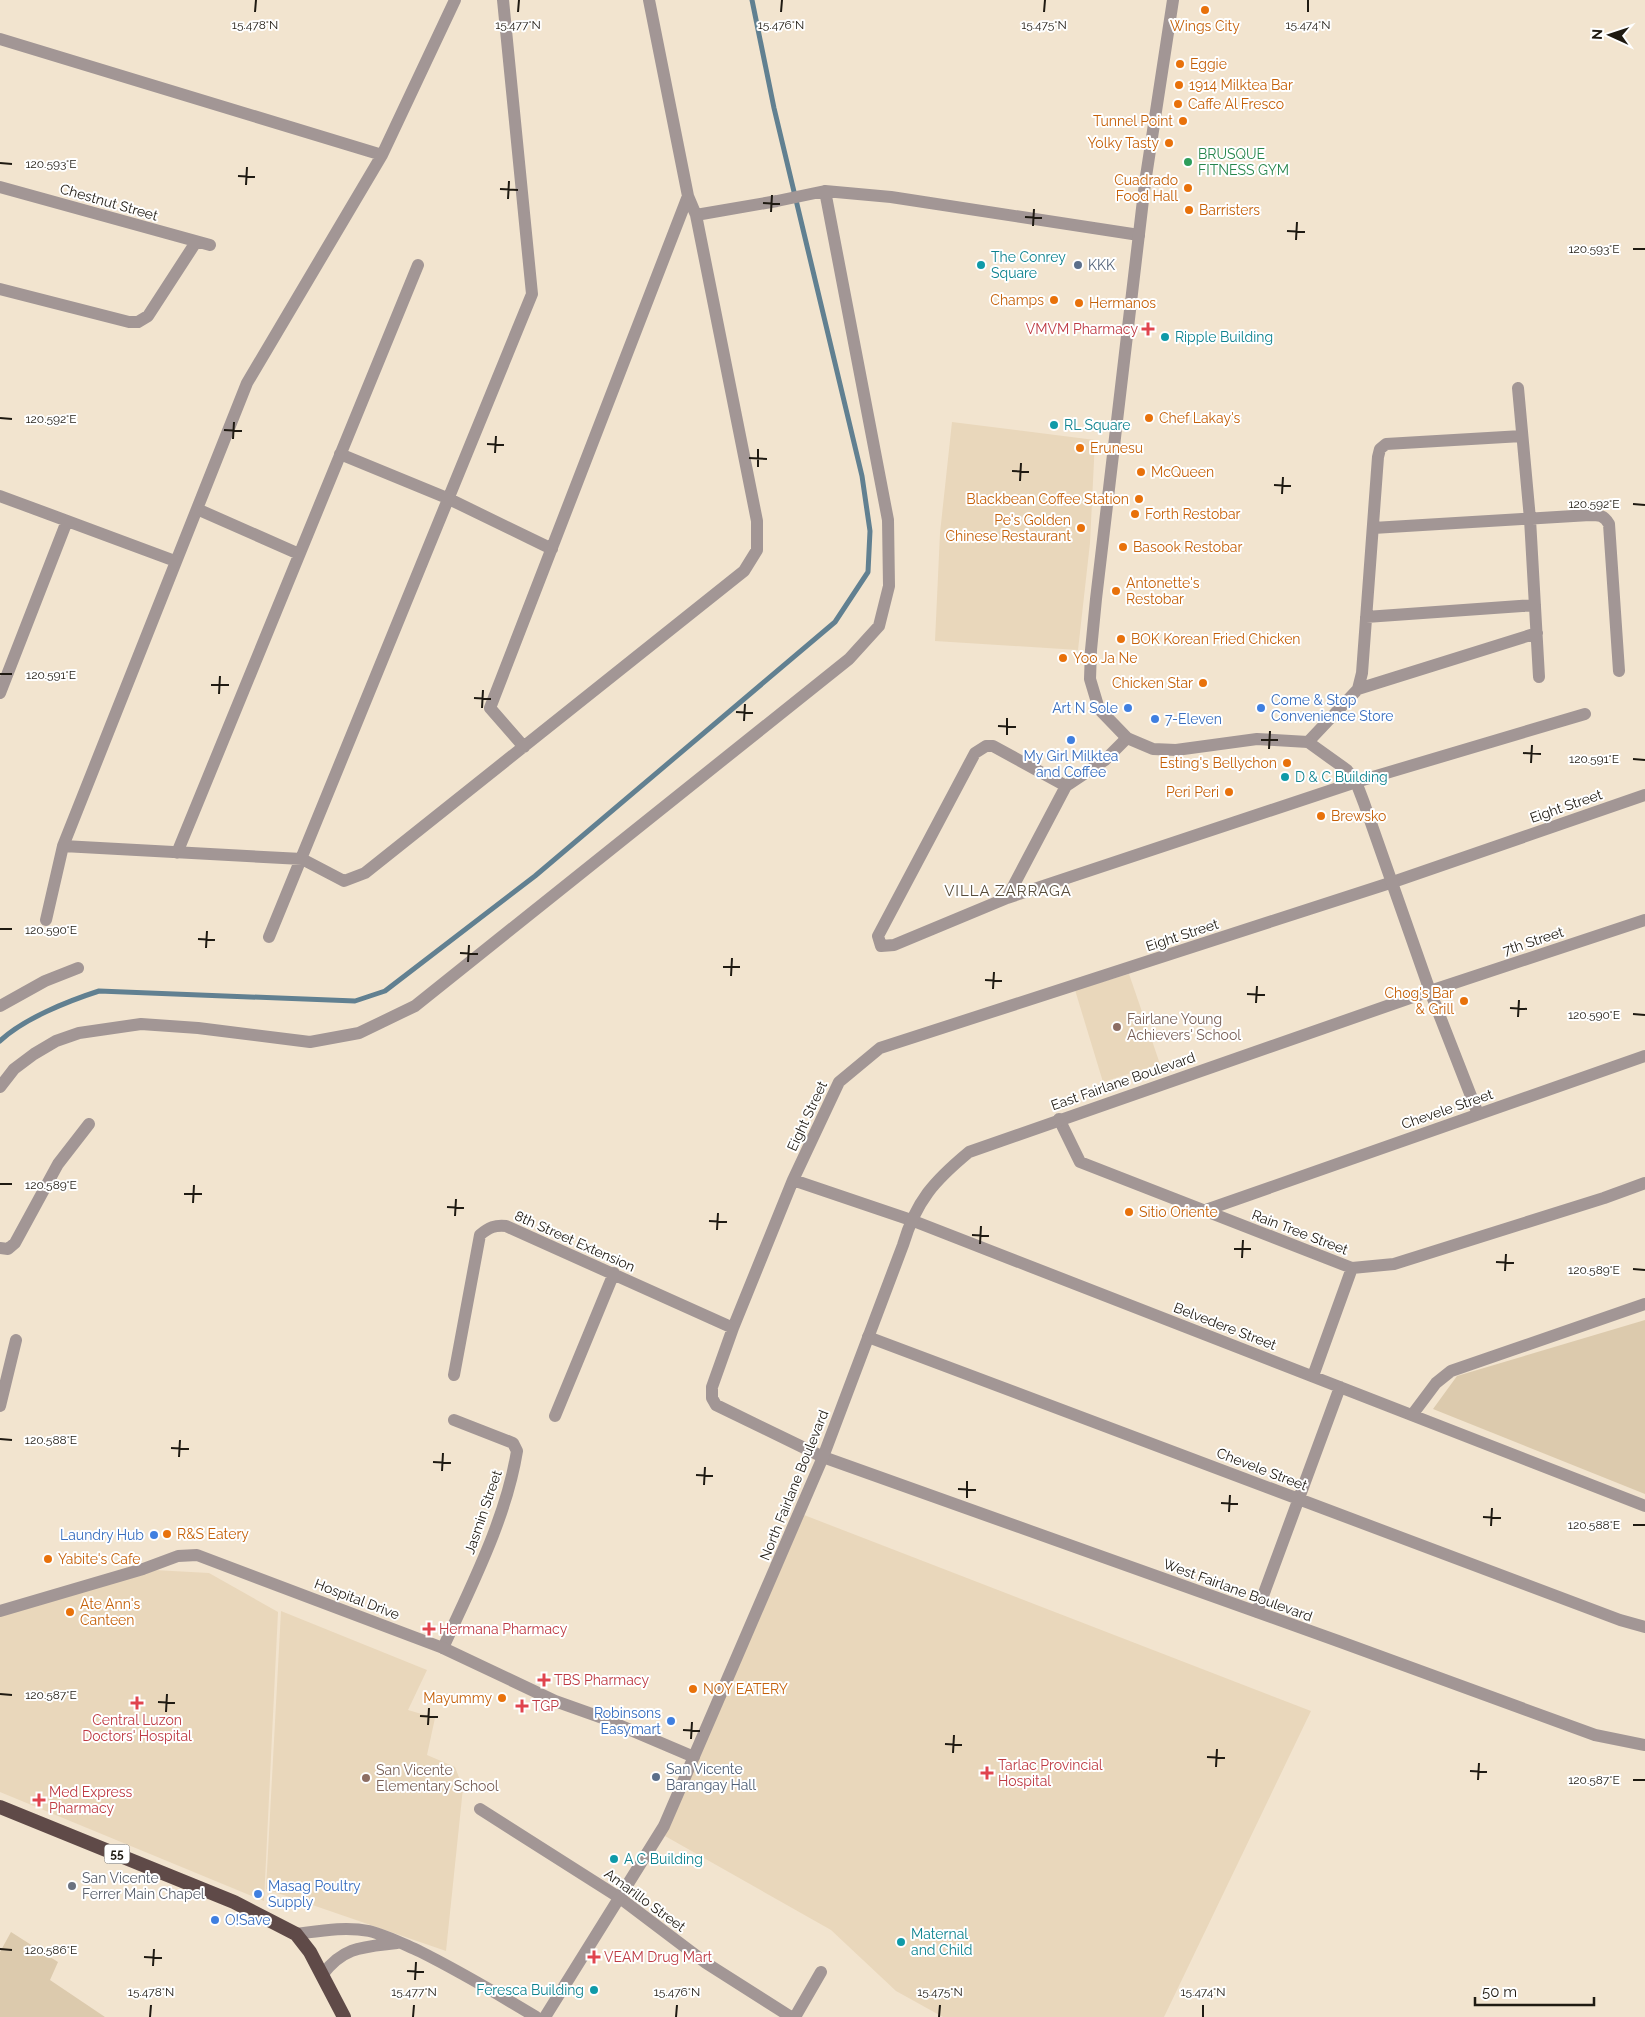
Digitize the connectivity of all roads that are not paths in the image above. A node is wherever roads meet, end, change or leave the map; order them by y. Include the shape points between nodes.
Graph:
1 (455, 0) edge
2 (503, 0) edge
3 (649, 0) edge
4 (1173, 0) edge
5 (0, 39) edge
6 (382, 155) junction
7 (0, 187) edge
8 (820, 192) junction
9 (688, 196) junction
10 (696, 215) junction
11 (1139, 235) junction
12 (196, 242) junction
13 (210, 245) dead end
14 (418, 265) dead end
15 (0, 289) edge
16 (1518, 388) dead end
17 (1522, 436) junction
18 (340, 454) junction
19 (0, 496) edge
20 (447, 498) junction
21 (197, 509) junction
22 (1530, 519) junction
23 (67, 521) junction
24 (1373, 528) junction
25 (552, 549) junction
26 (299, 554) junction
27 (175, 562) junction
28 (1535, 605) junction
29 (1366, 618) junction
30 (1537, 633) junction
31 (1618, 671) dead end
32 (1538, 677) dead end
33 (1358, 689) junction
34 (0, 693) edge
35 (1585, 714) dead end
36 (1127, 738) junction
37 (1308, 742) junction
38 (524, 747) junction
39 (1356, 782) junction
40 (1066, 786) junction
41 (1645, 795) edge
42 (63, 846) junction
43 (177, 853) junction
44 (302, 859) junction
45 (1393, 882) junction
46 (1007, 898) junction
47 (46, 920) dead end
48 (1645, 920) edge
49 (270, 938) dead end
50 (78, 968) dead end
51 (1430, 991) junction
52 (0, 1006) edge
53 (1645, 1056) edge
54 (0, 1087) edge
55 (1478, 1114) junction
56 (1059, 1119) junction
57 (89, 1124) dead end
58 (793, 1180) junction
59 (1645, 1182) edge
60 (1203, 1211) junction
61 (911, 1220) junction
62 (0, 1248) edge
63 (1352, 1268) junction
64 (614, 1273) junction
65 (1645, 1304) edge
66 (733, 1328) junction
67 (868, 1337) junction
68 (16, 1340) dead end
69 (454, 1374) dead end
70 (1313, 1376) junction
71 (1340, 1387) junction
72 (0, 1406) edge
73 (1412, 1415) junction
74 (555, 1416) dead end
75 (454, 1420) dead end
76 (823, 1457) junction
77 (1298, 1499) junction
78 (1645, 1506) edge
79 (0, 1611) edge
80 (1257, 1612) junction
81 (1645, 1627) edge
82 (443, 1648) junction
83 (1645, 1745) edge
84 (694, 1757) junction
85 (0, 1807) edge
86 (480, 1809) dead end
87 (620, 1898) junction
88 (296, 1934) junction
89 (399, 1942) junction
90 (822, 1972) dead end
91 (323, 1974) junction
92 (344, 2017) edge
93 (536, 2017) edge
94 (545, 2017) edge
95 (791, 2017) edge
96 (796, 2017) edge

1 - 6 street
2 - 20 street via 532,294
3 - 9 street
4 - 11 street
5 - 6 street
6 - 21 street via 247,383
7 - 12 street, Chestnut Street
8 - 10 street
8 - 11 street via 891,197
8 - 54 street via 888,520 889,586 879,626 849,659 415,1006 360,1033 310,1042 141,1024 79,1033 34,1054 14,1069
9 - 10 street
9 - 25 street
10 - 38 street via 757,520 757,550 744,571
11 - 36 street via 1096,599 1090,679 1100,709
12 - 13 street, Chestnut Street
12 - 15 street via 148,316 138,322
14 - 18 street
16 - 17 street
17 - 22 street
17 - 24 street via 1386,444 1378,457
18 - 20 street
18 - 26 street
19 - 23 street
20 - 25 street
20 - 44 street
21 - 26 street
21 - 27 street
22 - 24 street
22 - 28 street
22 - 31 street via 1590,515 1606,518 1609,524
23 - 27 street
23 - 34 street
24 - 29 street
25 - 38 street via 490,708
26 - 43 street
27 - 42 street
28 - 29 street
28 - 30 street
29 - 33 street
30 - 32 street
30 - 33 street
33 - 37 street
35 - 39 street
36 - 37 street via 1153,749 1176,750 1257,739
36 - 40 street via 1105,760
37 - 39 street via 1347,770
38 - 44 street via 365,873 344,881
39 - 45 street
39 - 46 street
40 - 46 street
40 - 46 street via 992,746 975,753 878,936 881,946 894,945
41 - 45 street, Eight Street
42 - 43 street
42 - 47 street
43 - 44 street
44 - 49 street
45 - 51 street
45 - 58 street, Eight Street via 880,1048 839,1082
48 - 51 street, 7th Street
50 - 52 street via 45,981
51 - 55 street
51 - 56 street, East Fairlane Boulevard
53 - 55 street, Chevele Street
55 - 60 street, Chevele Street
56 - 60 street, Rain Tree Street via 1080,1162
56 - 61 street, East Fairlane Boulevard via 969,1152 930,1189
57 - 62 street via 58,1164 14,1243 8,1249
58 - 61 street, Belvedere Street
58 - 66 street, Eight Street
59 - 63 street, Rain Tree Street via 1394,1264
60 - 63 street, Rain Tree Street
61 - 67 street, North Fairlane Boulevard
61 - 70 street, Belvedere Street
63 - 70 street
64 - 66 street, 8th Street Extension
64 - 69 street, 8th Street Extension via 506,1226 488,1228 480,1235
64 - 74 street
65 - 73 street via 1451,1371 1436,1383
66 - 76 street, West Fairlane Boulevard via 712,1387 716,1405
67 - 76 street, North Fairlane Boulevard
67 - 77 street, Chevele Street
68 - 72 street
70 - 71 street, Belvedere Street
71 - 73 street, Belvedere Street
71 - 77 street
73 - 78 street, Belvedere Street
75 - 82 street, Jasmin Street via 513,1443 517,1451 508,1492 484,1558
76 - 80 street, West Fairlane Boulevard
76 - 84 street, North Fairlane Boulevard
77 - 80 street
77 - 81 street, Chevele Street
79 - 82 street, Hospital Drive via 178,1556 197,1555
80 - 83 street, West Fairlane Boulevard via 1595,1735
82 - 84 street, Hospital Drive via 555,1701
84 - 87 street, North Fairlane Boulevard via 664,1826
85 - 88 highway, 55 via 234,1902
86 - 87 street, Amarillo Street
87 - 94 street, North Fairlane Boulevard
87 - 95 street, Amarillo Street via 706,1963
88 - 89 street via 322,1930 368,1931
88 - 91 highway, 55
89 - 91 street via 344,1953 332,1961
89 - 93 street via 472,1978
90 - 96 street
91 - 92 highway, 55

